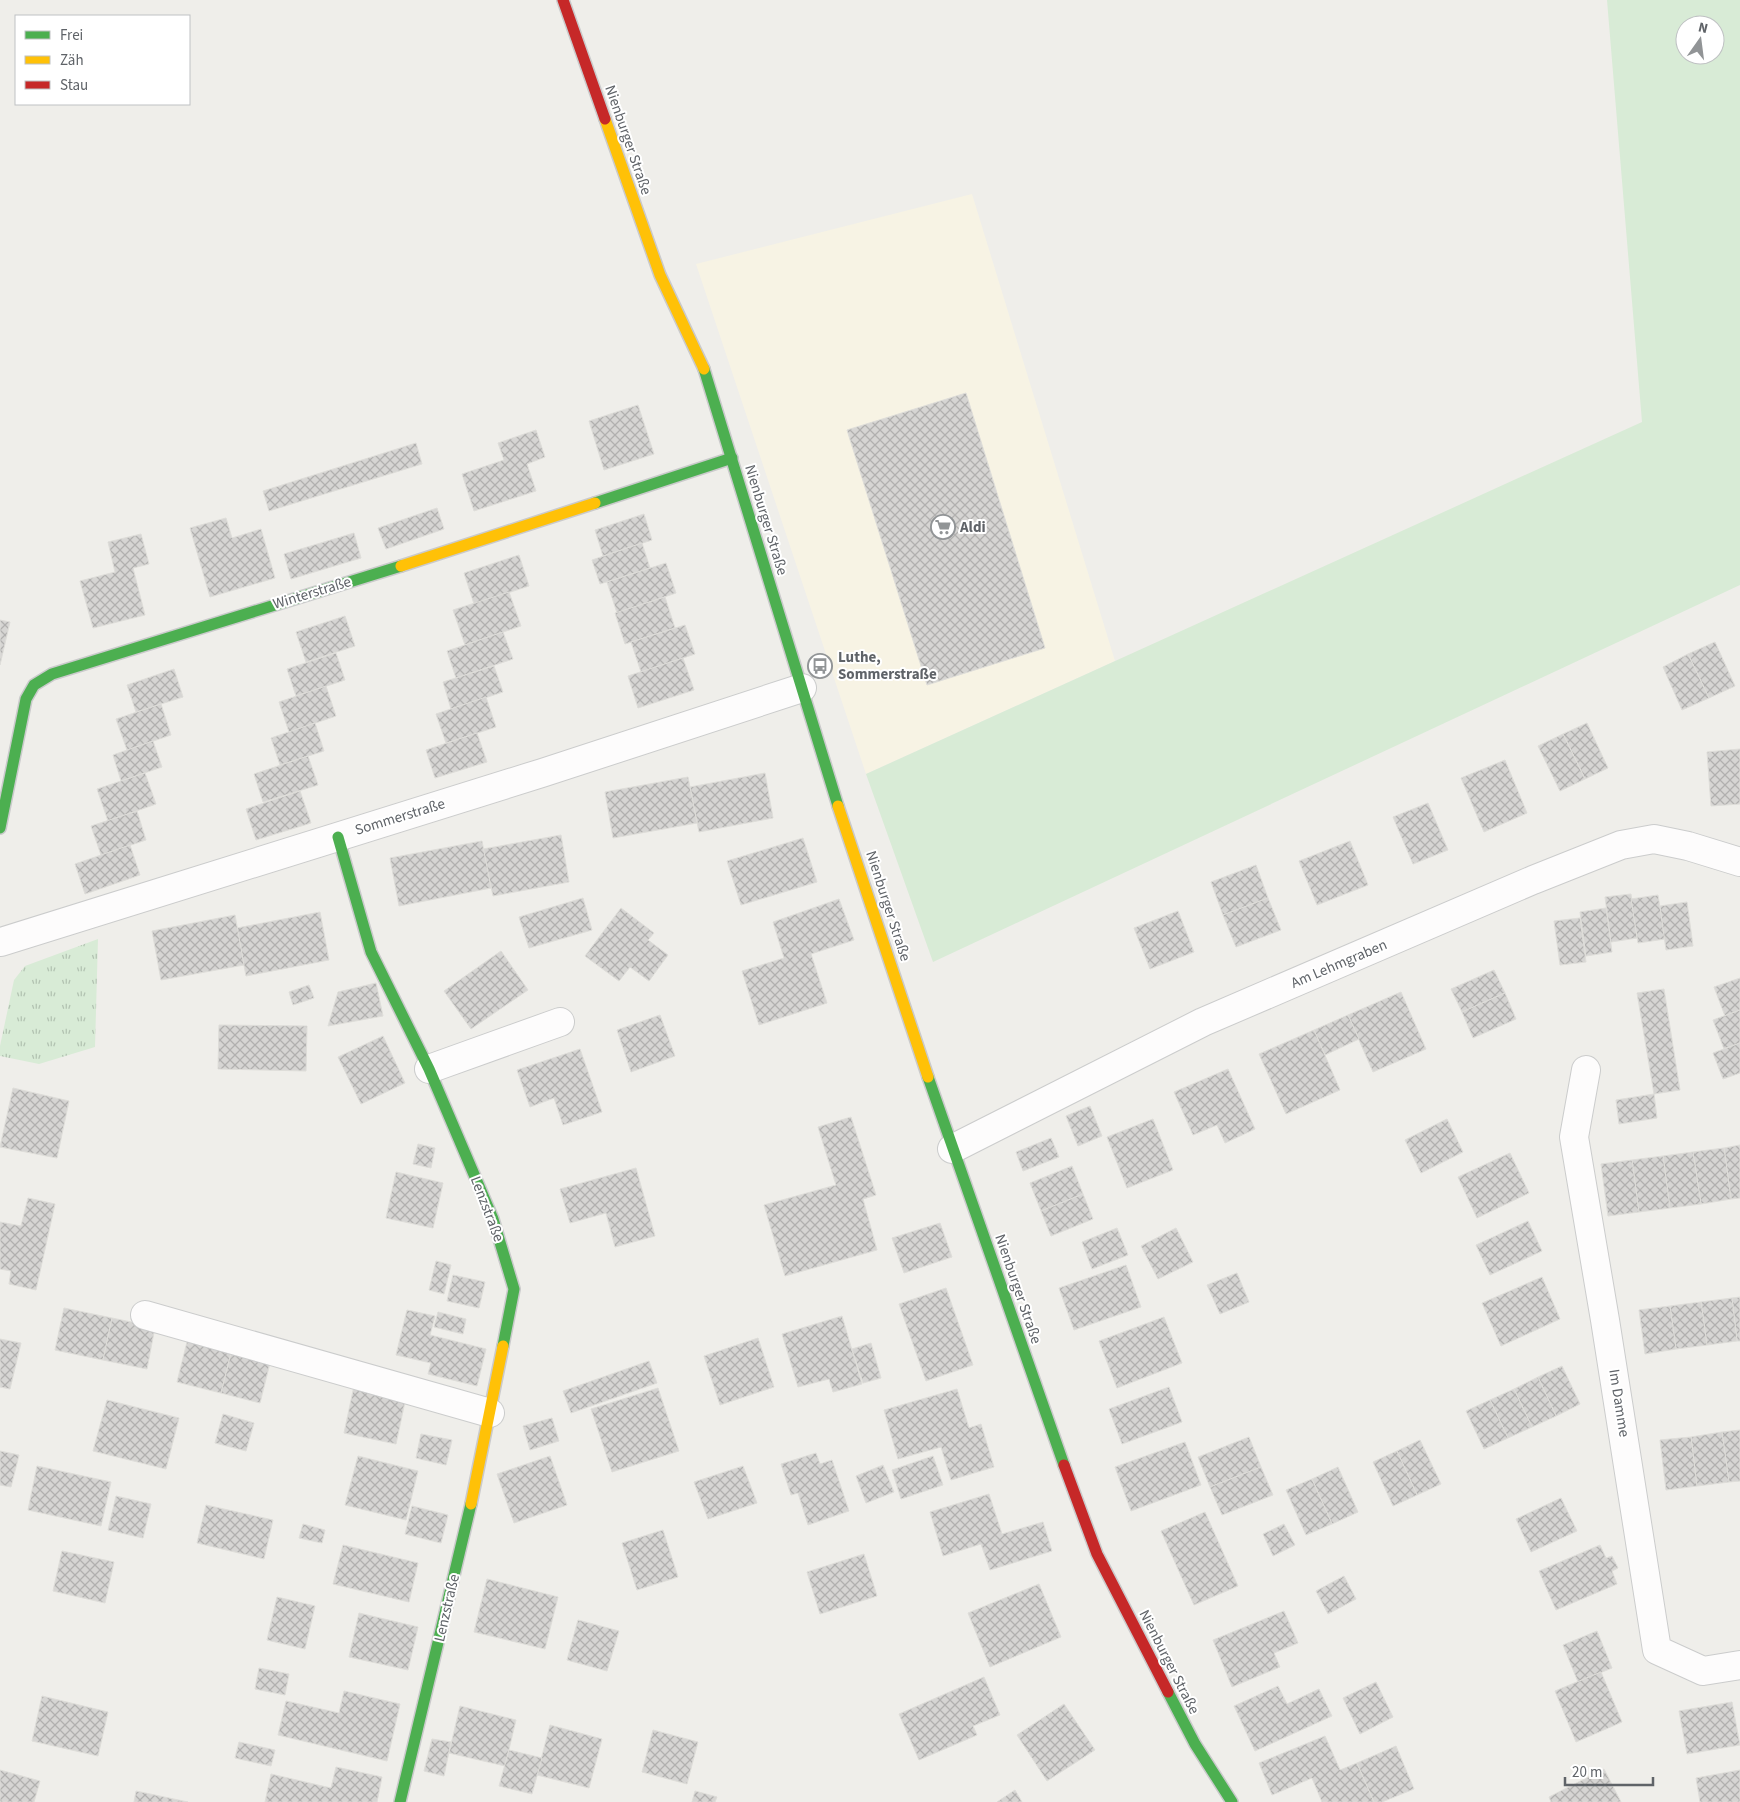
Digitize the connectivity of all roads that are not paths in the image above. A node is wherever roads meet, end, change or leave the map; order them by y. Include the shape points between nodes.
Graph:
1 (563, 0) edge
2 (732, 458) junction
3 (802, 688) junction
4 (0, 828) edge
5 (338, 837) junction
6 (1740, 862) edge
7 (0, 941) edge
8 (560, 1022) dead end
9 (429, 1069) junction
10 (1586, 1070) dead end
11 (952, 1149) junction
12 (145, 1315) dead end
13 (490, 1413) junction
14 (1740, 1665) edge
15 (400, 1802) edge
16 (1232, 1802) edge

1 - 2 street, Nienburger Straße via 660,275 707,375
2 - 3 street, Nienburger Straße
2 - 4 street, Winterstraße via 392,569 52,674 34,685 26,699
3 - 5 street, Sommerstraße
3 - 11 street, Nienburger Straße
5 - 7 street, Sommerstraße
5 - 9 street, Lenzstraße via 370,952
6 - 11 street, Am Lehmgraben via 1688,846 1654,840 1621,845 1203,1022
8 - 9 street
9 - 13 street, Lenzstraße via 493,1219 514,1289
10 - 14 street, Im Damme via 1574,1137 1657,1650 1702,1671
11 - 16 street, Nienburger Straße via 1097,1554 1195,1744
12 - 13 street
13 - 15 street, Lenzstraße

